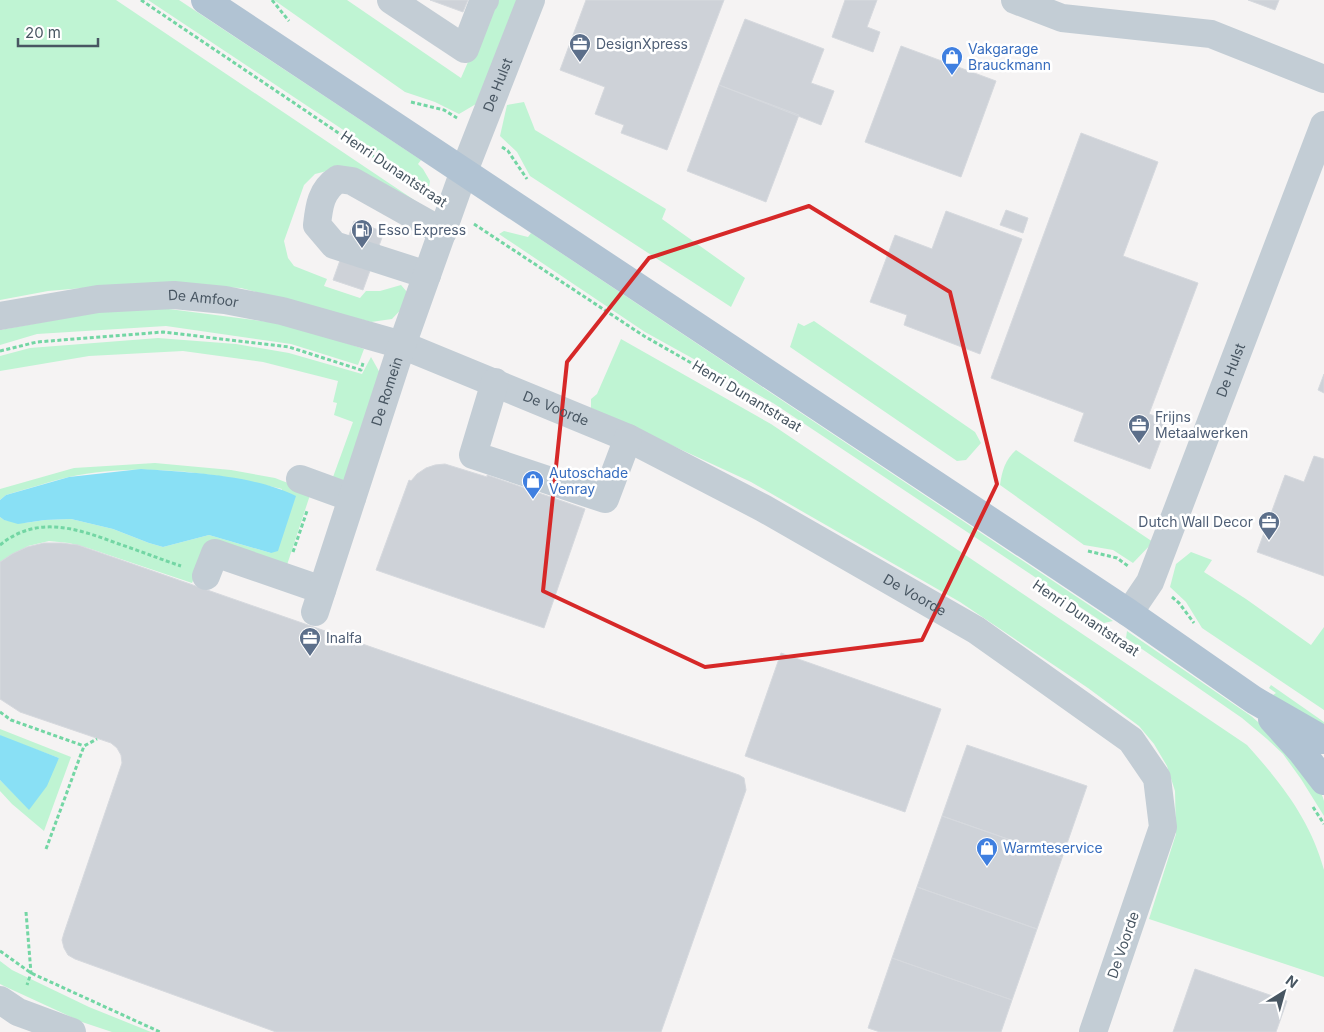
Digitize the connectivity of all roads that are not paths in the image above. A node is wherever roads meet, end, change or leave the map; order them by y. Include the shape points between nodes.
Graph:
1 (391, 0) edge
2 (485, 0) edge
3 (531, 0) edge
4 (1015, 0) edge
5 (213, 2) edge
6 (1324, 79) edge
7 (1324, 125) edge
8 (464, 170) junction
9 (447, 220) junction
10 (428, 275) junction
11 (0, 316) edge
12 (402, 345) junction
13 (495, 382) junction
14 (628, 438) junction
15 (308, 482) road end
16 (352, 498) junction
17 (206, 576) road end
18 (1129, 613) junction
19 (1254, 700) junction
20 (1324, 740) edge
21 (1316, 790) edge
22 (9, 1006) edge
23 (72, 1032) edge
24 (1093, 1032) edge

1 - 2 street via 466,50
3 - 8 street, De Hulst
4 - 6 street via 1062,18 1211,34
5 - 8 main road, Henri Dunantstraat
7 - 18 street, De Hulst via 1150,582
8 - 9 street, De Romein
8 - 18 main road, Henri Dunantstraat
9 - 10 street, De Romein
9 - 10 street via 338,179 318,205 317,225 334,245
10 - 12 street, De Romein
11 - 12 street, De Amfoor via 98,299 174,295 225,300 282,311
12 - 13 street, De Voorde
12 - 16 street, De Romein
13 - 14 street, De Voorde
13 - 14 street via 473,455 605,499
14 - 24 street, De Voorde via 763,508 976,630 1131,740 1157,778 1163,827
15 - 16 street
16 - 17 street, De Romein via 318,601 284,577 215,553
18 - 19 main road, Henri Dunantstraat
19 - 20 main road, Henri Dunantstraat
19 - 21 main road, Henri Dunantstraat via 1302,750
22 - 23 street

